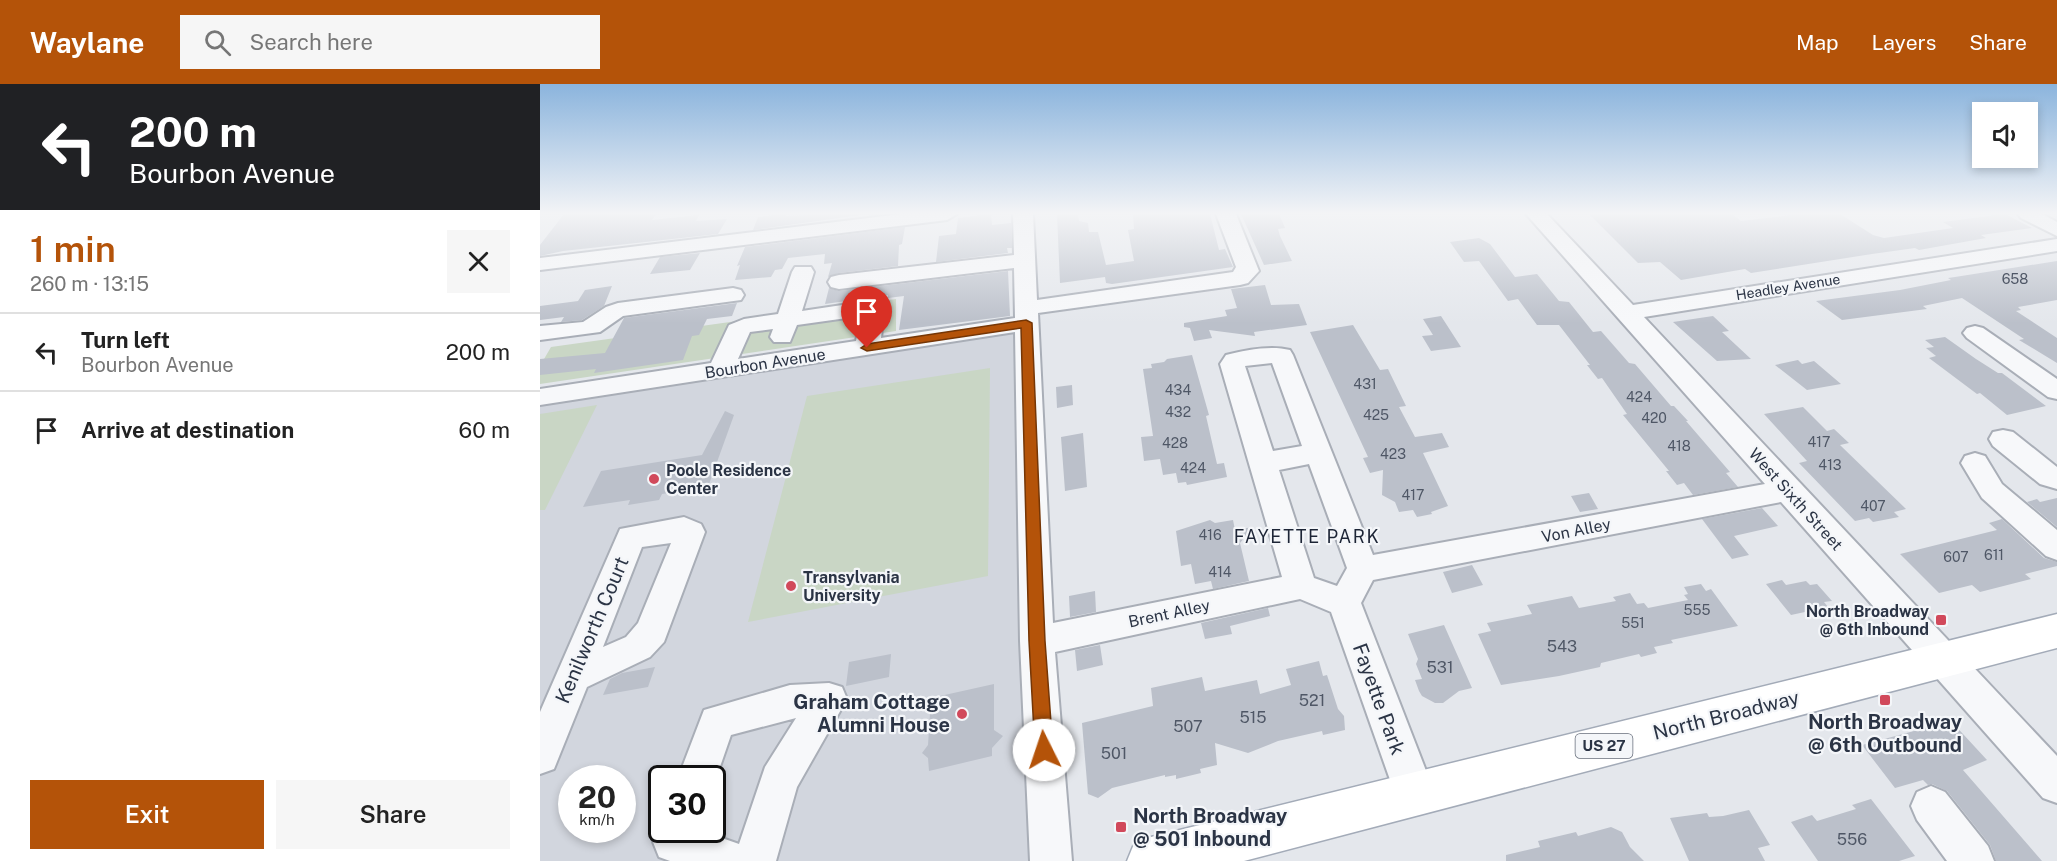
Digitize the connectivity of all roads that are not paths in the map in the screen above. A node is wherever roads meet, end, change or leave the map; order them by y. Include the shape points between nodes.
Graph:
1 (652, 250) edge
2 (1024, 250) edge
3 (1240, 250) edge
4 (1569, 250) edge
5 (2024, 250) edge
6 (1024, 260) junction
7 (540, 264) edge
8 (803, 272) dead end
9 (839, 282) dead end
10 (733, 295) dead end
11 (1626, 313) junction
12 (1026, 315) junction
13 (787, 320) junction
14 (540, 333) edge
15 (1975, 333) dead end
16 (867, 348) junction
17 (775, 362) junction
18 (721, 370) junction
19 (2057, 391) edge
20 (540, 397) edge
21 (2002, 439) dead end
22 (1319, 453) junction
23 (1263, 463) junction
24 (1975, 463) dead end
25 (2057, 478) edge
26 (1788, 490) junction
27 (2057, 548) edge
28 (1363, 569) junction
29 (1301, 586) junction
30 (1344, 603) junction
31 (2057, 630) edge
32 (1037, 641) junction
33 (1943, 660) junction
34 (573, 677) junction
35 (540, 756) edge
36 (702, 765) edge
37 (2057, 784) edge
38 (1415, 794) junction
39 (1931, 806) dead end
40 (692, 843) edge
41 (730, 861) edge
42 (755, 861) edge
43 (1052, 861) edge
44 (1151, 861) edge
45 (1972, 861) edge

1 - 7 street
2 - 6 street
3 - 12 street, Bourbon Avenue via 1248,271 1240,278
4 - 11 street, West Sixth Street
5 - 11 street, Headley Avenue
6 - 9 street
6 - 12 street
8 - 13 street
10 - 14 street via 618,310 606,315 601,323
11 - 26 street, West Sixth Street
12 - 16 street, Bourbon Avenue
12 - 32 street
13 - 16 street via 869,308 873,310
13 - 17 street
13 - 18 street via 736,330
15 - 19 street
16 - 17 street, Bourbon Avenue
17 - 18 street, Bourbon Avenue
18 - 20 street, Bourbon Avenue
21 - 25 street via 2050,477
22 - 23 street
22 - 23 street via 1281,355 1235,360 1232,364
22 - 28 street
23 - 29 street
24 - 27 street via 1992,491
26 - 28 street, Von Alley
26 - 33 street, West Sixth Street
28 - 30 street
29 - 30 street
29 - 32 street, Brent Alley
30 - 38 street, Fayette Park
31 - 33 main road, North Broadway / US 27
32 - 43 street
33 - 37 street, West Sixth Street
33 - 38 main road, North Broadway / US 27
34 - 34 street, Kenilworth Court via 631,537 684,529 690,532 652,632 638,647
34 - 35 street, Kenilworth Court
36 - 42 street via 717,722 790,702 829,699 779,780
38 - 44 main road, North Broadway / US 27
39 - 45 street
40 - 41 street

